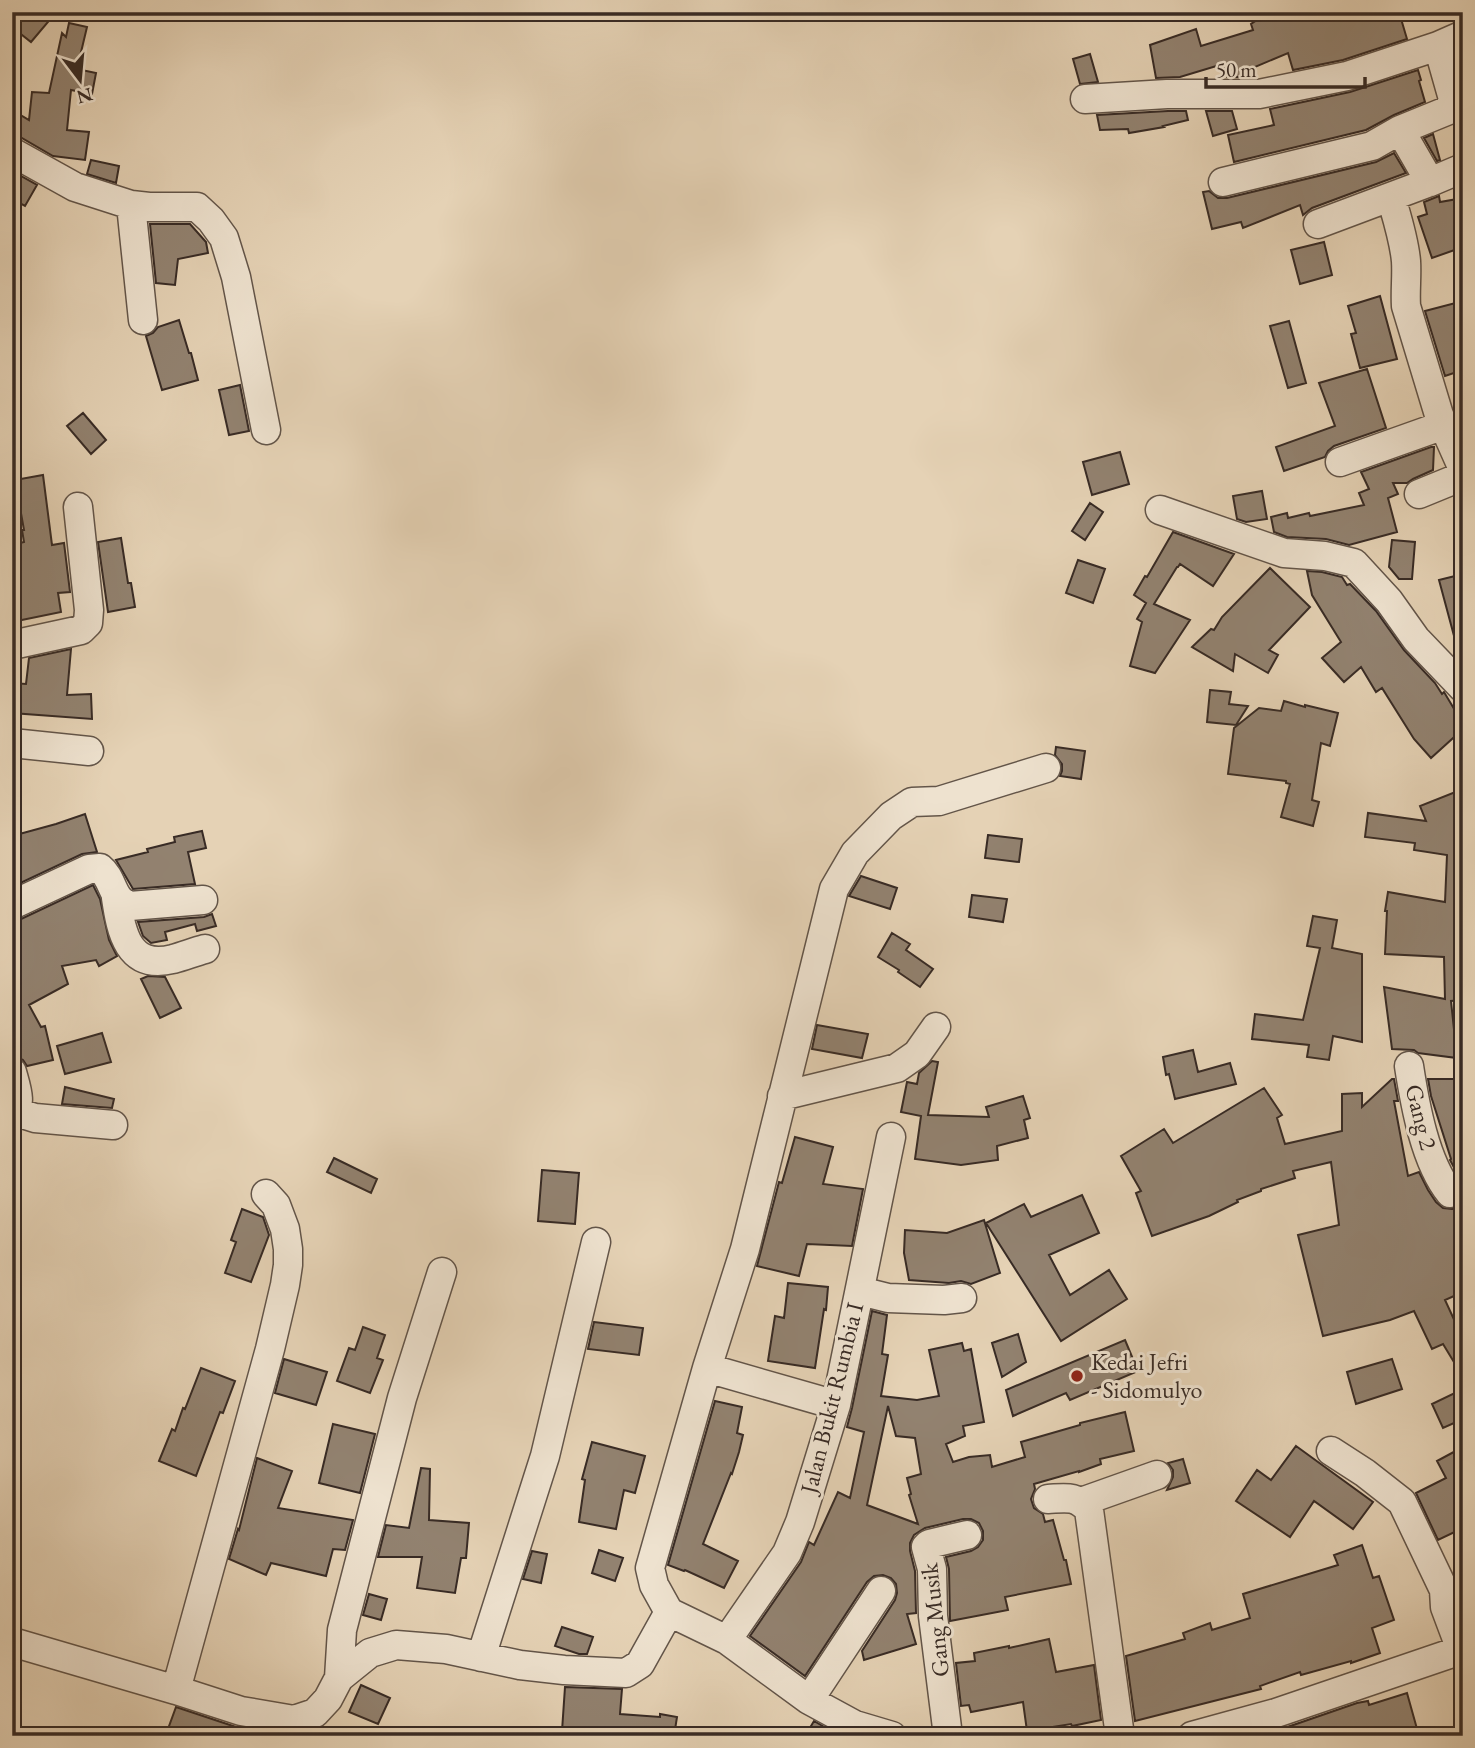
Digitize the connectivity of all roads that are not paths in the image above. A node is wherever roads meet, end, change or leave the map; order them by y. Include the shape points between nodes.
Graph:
1 (1450, 41) edge
2 (1085, 99) dead end
3 (1400, 130) junction
4 (12, 152) edge
5 (1463, 168) edge
6 (1223, 182) dead end
7 (1430, 182) junction
8 (1391, 197) junction
9 (131, 205) junction
10 (1318, 224) dead end
11 (143, 320) dead end
12 (1444, 425) junction
13 (266, 430) dead end
14 (1340, 462) dead end
15 (1463, 469) edge
16 (1463, 476) edge
17 (1419, 494) dead end
18 (78, 507) dead end
19 (1160, 510) dead end
20 (12, 645) edge
21 (1463, 688) edge
22 (12, 743) edge
23 (89, 751) dead end
24 (1046, 768) dead end
25 (116, 898) junction
26 (202, 900) dead end
27 (12, 905) edge
28 (205, 948) dead end
29 (936, 1027) dead end
30 (1409, 1066) dead end
31 (12, 1072) edge
32 (782, 1096) junction
33 (14, 1115) edge
34 (113, 1125) dead end
35 (891, 1137) dead end
36 (1463, 1191) edge
37 (266, 1194) dead end
38 (596, 1242) dead end
39 (442, 1272) dead end
40 (860, 1291) junction
41 (962, 1297) dead end
42 (707, 1368) junction
43 (836, 1405) junction
44 (1331, 1451) dead end
45 (1157, 1475) dead end
46 (1048, 1499) dead end
47 (1081, 1502) junction
48 (967, 1535) dead end
49 (1453, 1584) edge
50 (881, 1591) dead end
51 (669, 1612) junction
52 (727, 1640) junction
53 (12, 1642) edge
54 (1462, 1653) edge
55 (481, 1657) junction
56 (339, 1678) junction
57 (176, 1690) junction
58 (809, 1700) junction
59 (852, 1730) edge
60 (892, 1736) edge
61 (948, 1736) edge
62 (1120, 1736) edge
63 (1192, 1736) edge

1 - 2 street via 1347,76 1259,94
1 - 3 street via 1453,99 1449,110
3 - 6 street via 1372,146
3 - 7 street
4 - 9 street via 75,187
5 - 7 street
7 - 8 street
8 - 10 street
8 - 12 street via 1406,263 1406,306
9 - 11 street
9 - 13 street via 197,207 224,238
12 - 14 street
12 - 15 street
16 - 17 street
18 - 20 street via 88,623 81,631
19 - 21 street via 1284,553 1354,563
22 - 23 street
24 - 32 street via 939,801 912,802 855,853 834,889
25 - 26 street via 130,906
25 - 27 street via 105,873 89,869
25 - 28 street via 121,928 133,953 148,960 170,960
29 - 32 street via 917,1054 897,1068
30 - 36 street, Gang 2 via 1435,1167 1450,1193
31 - 33 street via 19,1103
32 - 42 street via 745,1249
33 - 34 street
35 - 40 street, Jalan Bukit Rumbia I
37 - 57 street via 276,1205 285,1229 285,1285
38 - 55 street via 545,1456
39 - 56 street via 402,1398 342,1630
40 - 41 street via 888,1298
40 - 43 street, Jalan Bukit Rumbia I
42 - 43 street
42 - 51 street via 650,1568 653,1585
43 - 52 street, Jalan Bukit Rumbia I via 787,1553
44 - 49 street via 1402,1502
45 - 47 street
46 - 47 street
47 - 62 street via 1089,1510
48 - 61 street, Gang Musik via 926,1547
49 - 54 street via 1446,1606
50 - 58 street
51 - 52 street
51 - 55 street via 640,1664 626,1673 520,1665
52 - 58 street
53 - 57 street
54 - 63 street
55 - 56 street via 396,1645 370,1653
56 - 57 street via 315,1713 294,1720 242,1712
58 - 59 street
59 - 60 street

